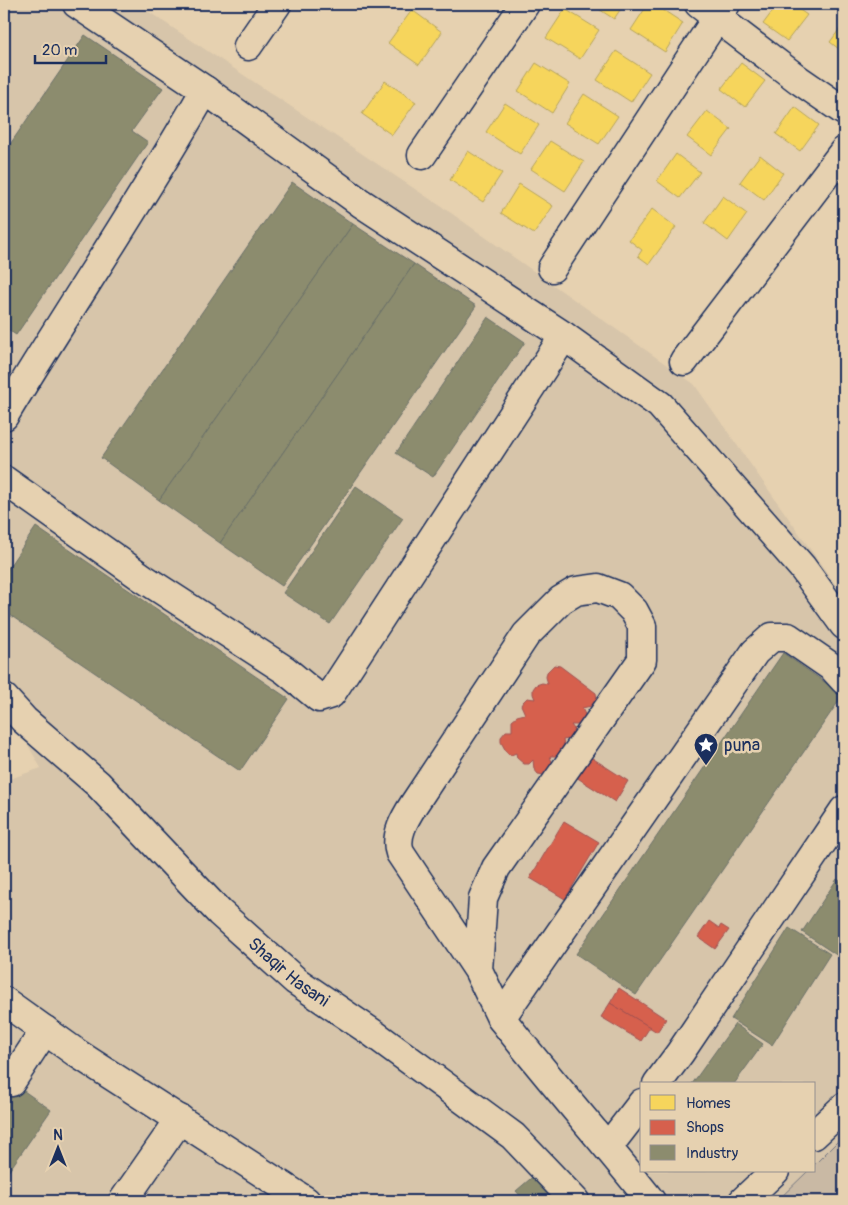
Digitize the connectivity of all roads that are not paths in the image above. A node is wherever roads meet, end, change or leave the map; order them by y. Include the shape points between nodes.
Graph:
1 (77, 4) edge
2 (276, 4) edge
3 (525, 4) edge
4 (714, 8) edge
5 (248, 46) dead end
6 (205, 90) junction
7 (844, 112) edge
8 (844, 150) edge
9 (422, 155) dead end
10 (552, 268) dead end
11 (564, 336) junction
12 (684, 361) dead end
13 (4, 416) edge
14 (4, 480) edge
15 (844, 625) edge
16 (844, 680) edge
17 (4, 698) edge
18 (14, 725) edge
19 (844, 810) edge
20 (478, 970) junction
21 (4, 1001) edge
22 (502, 1018) junction
23 (45, 1030) junction
24 (11, 1082) dead end
25 (658, 1082) edge
26 (640, 1106) edge
27 (844, 1107) edge
28 (180, 1119) junction
29 (816, 1133) edge
30 (608, 1147) junction
31 (774, 1172) edge
32 (123, 1201) edge
33 (306, 1201) edge
34 (575, 1201) edge
35 (651, 1201) edge
36 (743, 1201) edge

1 - 6 street
2 - 5 street
3 - 9 street
4 - 7 street via 799,80
4 - 10 street
6 - 11 street via 361,203
6 - 13 street via 165,160
8 - 12 street
11 - 14 street via 331,694 319,698 285,670 143,578
11 - 15 street via 660,405 802,567
16 - 22 street via 833,668 788,637 772,637 755,652
17 - 18 street, Shaqir Hasani
18 - 34 street, Shaqir Hasani via 98,784 220,913 296,981 513,1136
19 - 25 street
20 - 20 street via 483,898 496,868 642,660 642,626 634,611 619,596 598,588 576,591 560,600 526,635 414,804 398,837 400,853
20 - 22 street
21 - 23 street
22 - 30 street
23 - 24 street
23 - 28 street
26 - 30 street
27 - 29 street
28 - 32 street
28 - 33 street
30 - 35 street
31 - 36 street

